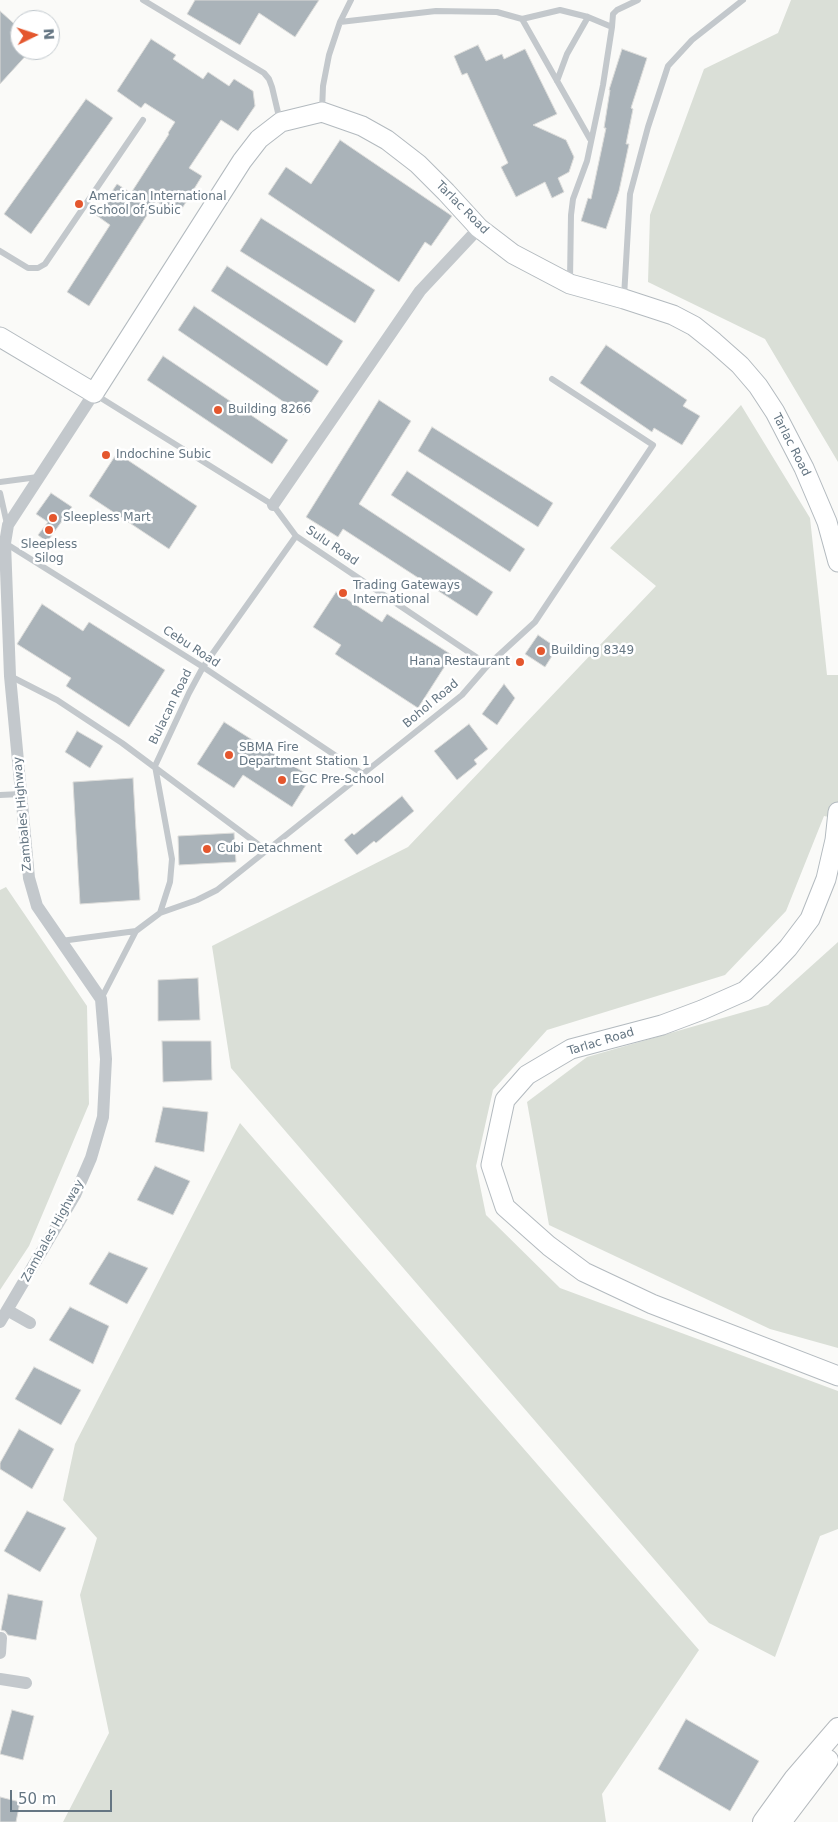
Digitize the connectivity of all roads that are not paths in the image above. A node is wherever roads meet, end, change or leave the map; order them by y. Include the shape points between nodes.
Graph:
1 (143, 0) edge
2 (351, 0) edge
3 (638, 0) edge
4 (743, 0) edge
5 (588, 17) junction
6 (522, 20) junction
7 (340, 22) junction
8 (612, 27) junction
9 (557, 81) junction
10 (322, 112) junction
11 (143, 120) dead end
12 (281, 122) junction
13 (590, 139) junction
14 (479, 228) junction
15 (0, 251) edge
16 (570, 284) junction
17 (624, 299) junction
18 (0, 337) edge
19 (552, 378) dead end
20 (94, 393) junction
21 (39, 477) junction
22 (0, 482) edge
23 (0, 493) edge
24 (273, 505) junction
25 (8, 525) junction
26 (296, 536) junction
27 (5, 543) junction
28 (838, 562) edge
29 (4, 649) edge
30 (488, 665) junction
31 (203, 668) junction
32 (10, 676) junction
33 (155, 766) junction
34 (362, 774) junction
35 (20, 794) junction
36 (0, 795) edge
37 (838, 812) edge
38 (267, 851) junction
39 (160, 913) junction
40 (136, 930) junction
41 (61, 941) junction
42 (101, 999) junction
43 (7, 1310) junction
44 (0, 1322) edge
45 (30, 1323) dead end
46 (838, 1376) edge
47 (1, 1638) dead end
48 (0, 1653) edge
49 (0, 1679) edge
50 (26, 1683) dead end
51 (838, 1728) edge
52 (838, 1747) edge
53 (838, 1762) edge
54 (798, 1798) junction
55 (763, 1822) edge
56 (780, 1822) edge

1 - 12 lane via 264,73 272,87
2 - 7 lane
3 - 8 lane via 613,14
4 - 17 lane via 692,40 668,66 630,194
5 - 6 lane via 560,10
5 - 8 lane
5 - 9 lane via 567,54
6 - 7 lane via 497,12 436,11
6 - 9 lane
7 - 10 lane via 329,55
8 - 13 lane
9 - 13 lane
10 - 12 main road
10 - 14 main road, Tarlac Road via 362,126 387,140 418,164
11 - 15 lane via 45,264 28,268
12 - 20 main road via 259,139 242,161
13 - 16 lane via 587,161 573,198
14 - 16 main road, Tarlac Road via 513,254
14 - 24 street via 420,291
16 - 17 main road, Tarlac Road
17 - 28 main road, Tarlac Road via 673,315 694,326 740,365 758,386 804,468 827,522
18 - 20 main road
19 - 30 lane, Bohol Road via 652,445 535,622
20 - 21 street, Zambales Highway
20 - 24 lane, Sulu Road
21 - 22 lane
21 - 25 street, Zambales Highway
23 - 25 lane
24 - 26 lane, Sulu Road
25 - 27 street, Zambales Highway
26 - 30 lane, Sulu Road
26 - 31 lane, Bulacan Road
27 - 29 street, Zambales Highway
27 - 31 lane, Cebu Road
29 - 32 street, Zambales Highway
30 - 34 lane, Bohol Road via 462,695
31 - 33 lane, Bulacan Road
31 - 34 lane, Cebu Road
32 - 33 lane via 57,700
32 - 35 street, Zambales Highway
33 - 38 lane
33 - 39 lane via 172,859 170,882
34 - 38 lane, Bohol Road
35 - 36 lane
35 - 41 street, Zambales Highway via 29,878 36,906
37 - 46 main road, Tarlac Road via 826,879 810,919 769,968 745,991 662,1025 571,1048 527,1075 504,1100 491,1165 505,1207 584,1272 652,1304
38 - 39 lane, Bohol Road via 218,890
39 - 40 lane, Bohol Road
40 - 41 lane, Bohol Road
40 - 42 lane, Bohol Road
41 - 42 street, Zambales Highway
42 - 43 street, Zambales Highway via 106,1059 103,1117 91,1158 75,1195
43 - 44 street, Zambales Highway
43 - 45 street
47 - 48 street
49 - 50 street
51 - 55 main road via 794,1779
52 - 54 main road
53 - 54 main road via 813,1790
54 - 56 main road

